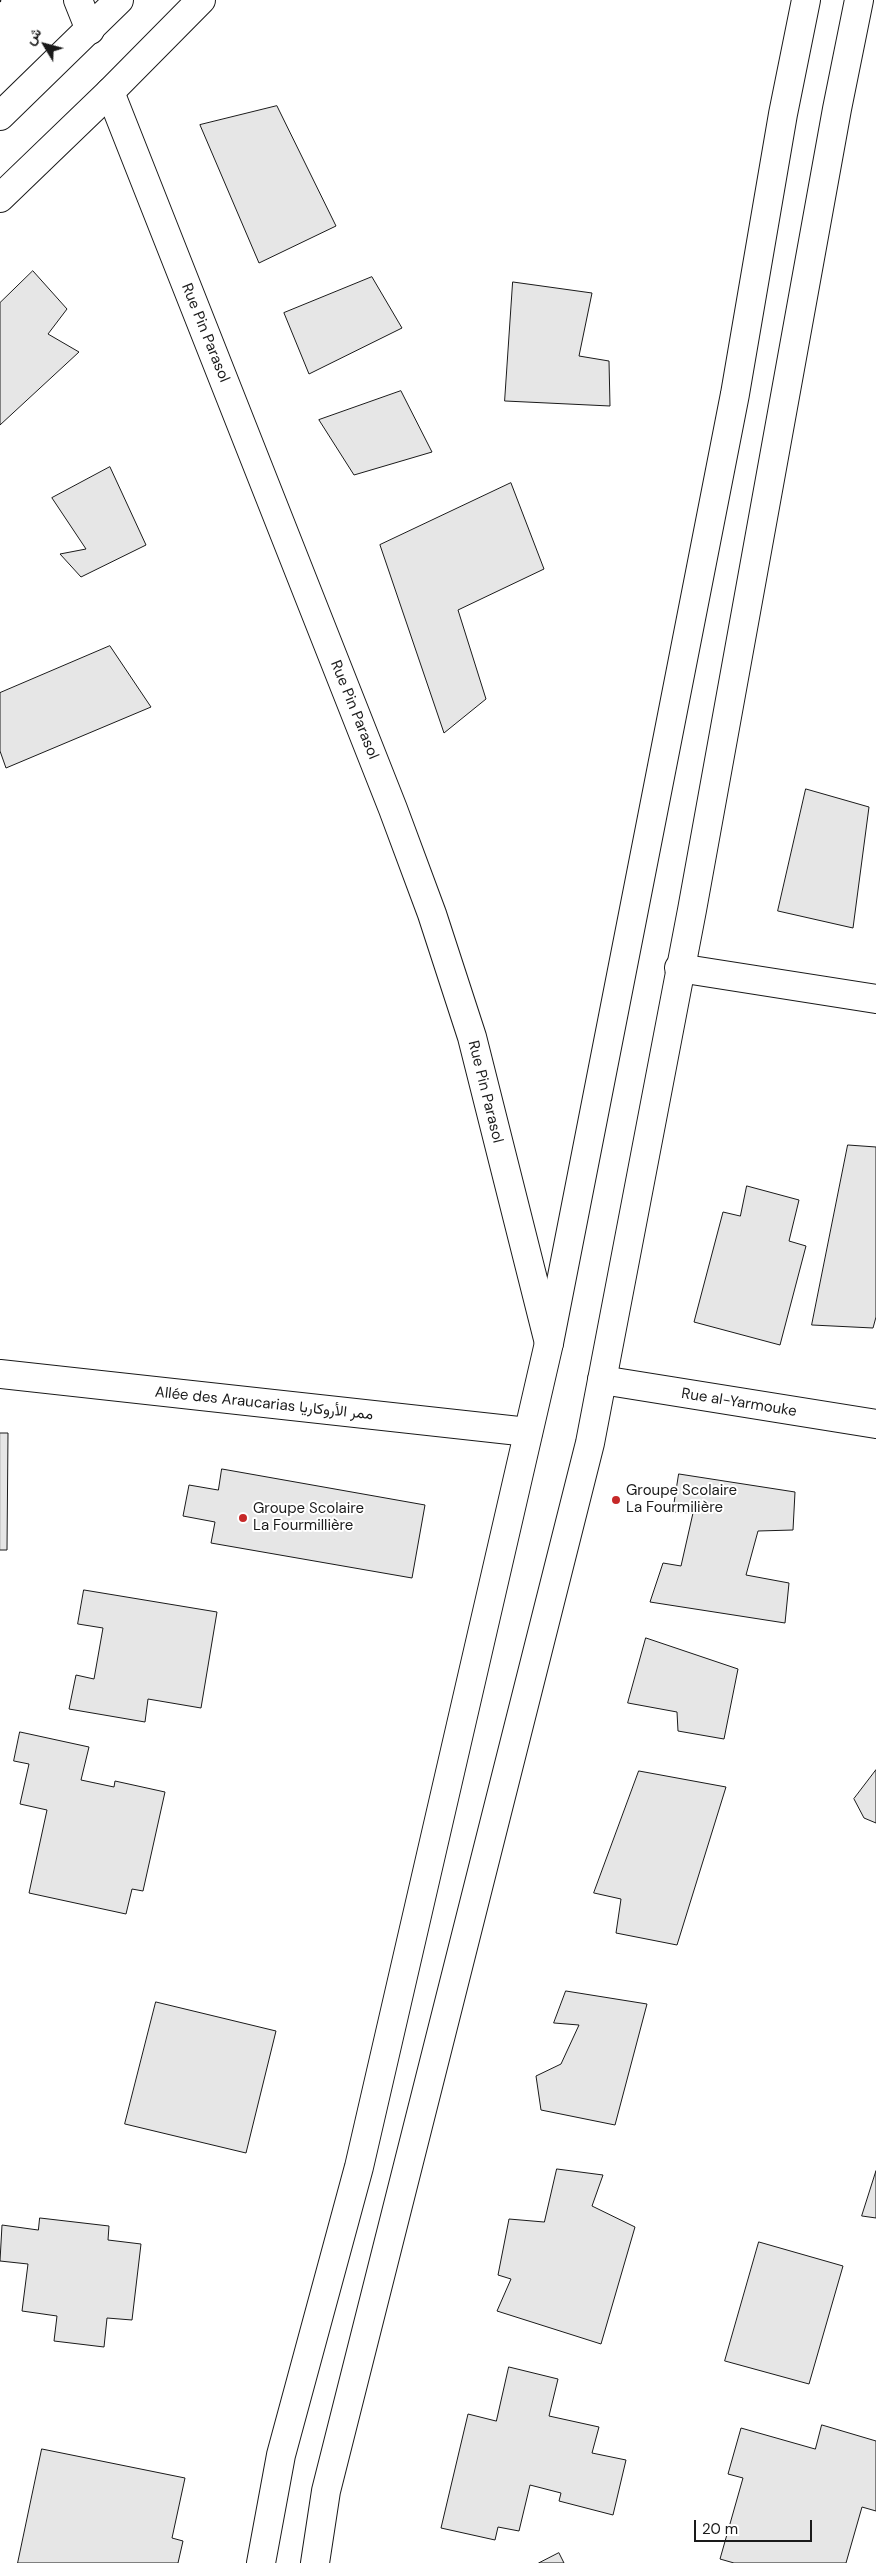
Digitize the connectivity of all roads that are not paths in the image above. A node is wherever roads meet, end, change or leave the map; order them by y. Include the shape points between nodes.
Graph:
1 (78, 0) edge
2 (119, 0) edge
3 (201, 0) edge
4 (806, 0) edge
5 (859, 0) edge
6 (90, 30) junction
7 (110, 92) junction
8 (0, 116) edge
9 (0, 198) edge
10 (679, 968) junction
11 (876, 999) edge
12 (549, 1342) junction
13 (0, 1374) edge
14 (602, 1380) junction
15 (876, 1424) edge
16 (528, 1432) junction
17 (261, 2563) edge
18 (315, 2563) edge

1 - 6 main road
2 - 6 main road
3 - 7 main road
4 - 12 main road via 735,394
5 - 10 main road
6 - 8 main road
7 - 9 main road
7 - 12 main road, Rue Pin Parasol via 432,914 472,1037
10 - 11 main road
10 - 14 main road
12 - 16 main road
13 - 16 main road, Allée des Araucarias ممر الأروكاريا
14 - 15 main road, Rue al-Yarmouke
14 - 18 main road via 574,1508 326,2491
16 - 17 main road via 359,2167 281,2455

